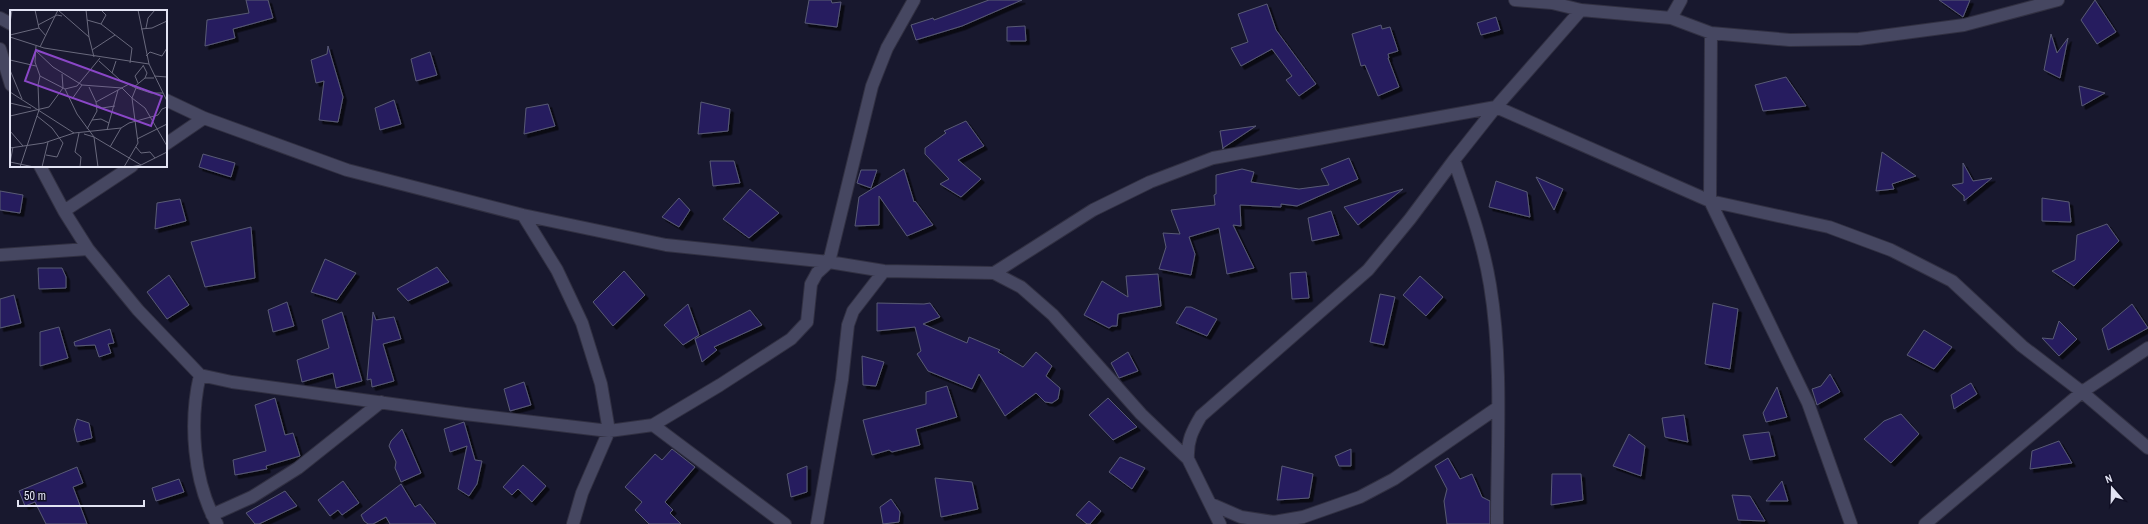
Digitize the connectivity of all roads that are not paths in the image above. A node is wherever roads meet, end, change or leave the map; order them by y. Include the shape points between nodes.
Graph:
1 (914, 0) edge
2 (1515, 0) edge
3 (1681, 0) edge
4 (2058, 0) edge
5 (1581, 10) junction
6 (0, 18) edge
7 (1670, 18) junction
8 (10, 23) edge
9 (1711, 33) junction
10 (0, 50) edge
11 (10, 82) edge
12 (167, 100) edge
13 (1496, 107) junction
14 (204, 118) junction
15 (167, 143) edge
16 (1454, 160) junction
17 (41, 167) edge
18 (131, 167) edge
19 (1710, 201) junction
20 (64, 212) junction
21 (523, 215) junction
22 (88, 249) junction
23 (0, 255) edge
24 (829, 262) junction
25 (884, 271) junction
26 (994, 273) junction
27 (2148, 348) edge
28 (200, 375) junction
29 (2082, 392) junction
30 (381, 402) junction
31 (1497, 408) junction
32 (653, 426) junction
33 (609, 431) junction
34 (2148, 448) edge
35 (1188, 459) junction
36 (1212, 504) junction
37 (214, 519) edge
38 (573, 524) edge
39 (785, 524) edge
40 (816, 524) edge
41 (1220, 524) edge
42 (1497, 524) edge
43 (1851, 524) edge
44 (1924, 524) edge

1 - 24 street via 887,48 872,86
2 - 5 street via 1552,3
3 - 7 street
4 - 9 street via 1964,25 1859,39 1790,40
5 - 7 street
5 - 13 street
6 - 8 street
7 - 9 street
9 - 19 street
10 - 11 street
12 - 14 street
13 - 16 street
13 - 19 street
13 - 26 street via 1213,158 1150,182 1094,210
14 - 15 street
14 - 21 street via 347,170
16 - 31 street via 1478,231 1490,285 1498,370
16 - 35 street via 1368,270 1201,416 1190,433
17 - 20 street
18 - 20 street
19 - 29 street via 1829,227 1891,250 1952,281 2022,346
19 - 43 street via 1808,402
20 - 22 street
21 - 24 street via 666,245
21 - 33 street via 557,270 582,323 601,384
22 - 23 street
22 - 28 street via 138,310
24 - 25 street
24 - 32 street via 817,273 811,284 807,322 791,339
25 - 26 street
25 - 40 street via 853,311 848,325 842,380
26 - 35 street via 1021,287 1054,315 1140,414
27 - 29 street
28 - 30 street via 232,382
28 - 37 street via 194,400 196,462
29 - 34 street
29 - 44 street
30 - 33 street
30 - 37 street via 298,468
31 - 36 street via 1394,479 1360,497 1303,516 1274,522 1240,517
31 - 42 street
32 - 33 street
32 - 39 street
33 - 38 street via 582,493
35 - 36 street
36 - 41 street

